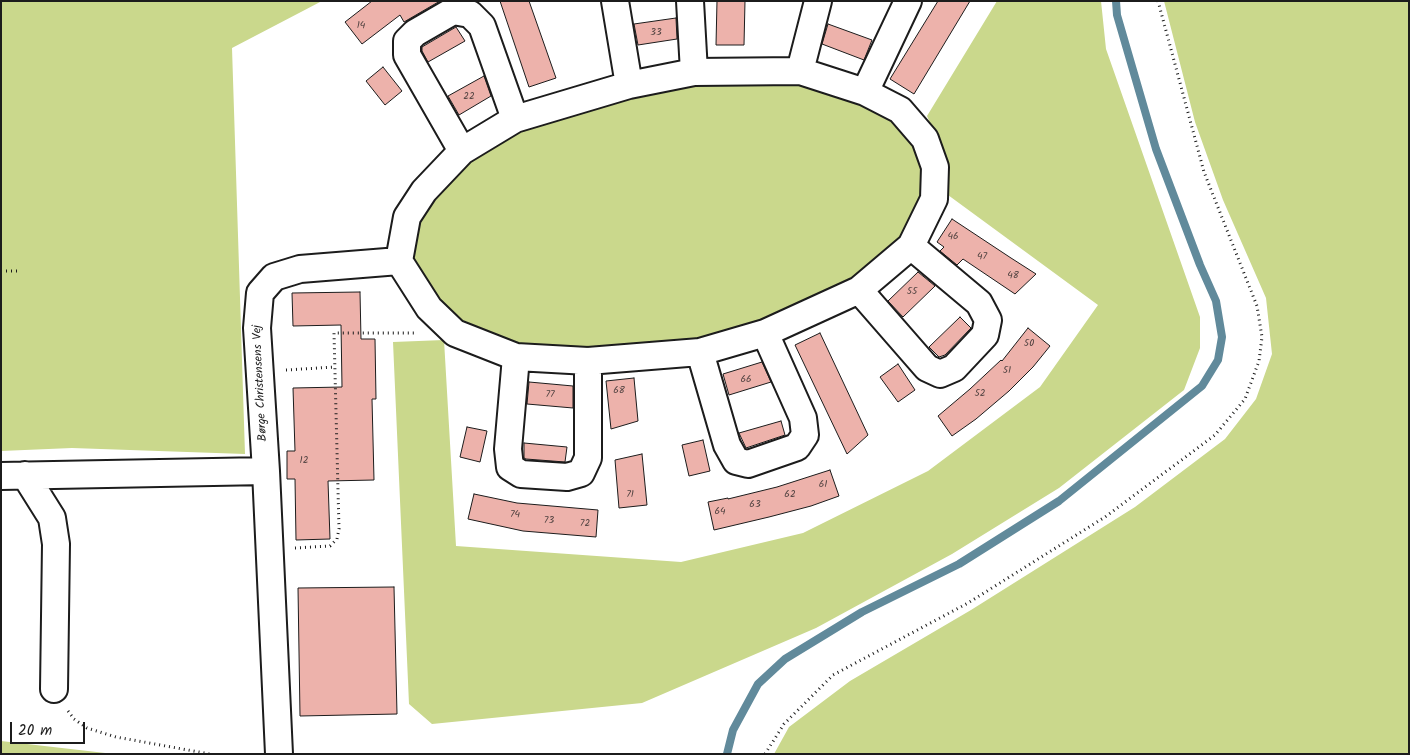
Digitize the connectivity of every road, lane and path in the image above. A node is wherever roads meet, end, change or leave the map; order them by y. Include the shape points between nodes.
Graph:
1 (616, 1) edge
2 (690, 1) edge
3 (818, 1) edge
4 (908, 1) edge
5 (1158, 1) edge
6 (800, 71) junction
7 (694, 72) junction
8 (629, 85) junction
9 (865, 92) junction
10 (515, 119) junction
11 (462, 151) junction
12 (911, 246) junction
13 (399, 260) junction
14 (18, 270) dead end
15 (1, 271) edge
16 (859, 290) junction
17 (455, 333) junction
18 (765, 333) junction
19 (700, 352) junction
20 (516, 357) junction
21 (588, 361) junction
22 (335, 367) junction
23 (260, 372) junction
24 (266, 471) junction
25 (13, 476) edge
26 (270, 549) junction
27 (54, 689) joint
28 (210, 754) edge
29 (279, 754) edge
30 (765, 754) edge

1 - 8 street
2 - 7 street
3 - 6 street
4 - 9 street
5 - 30 path via 1204,172 1257,306 1262,337 1259,361 1245,399 1215,435 1105,517 968,603 833,675 784,724
6 - 7 street
6 - 9 street
7 - 8 street
8 - 10 street
9 - 12 street via 900,110 926,139 935,167 934,199
10 - 11 street
10 - 11 street via 482,26 470,14 453,11 415,33 407,42 407,55
11 - 13 street via 424,191 407,217
12 - 16 street
12 - 16 street via 979,303 988,320 985,335 954,368 940,374 926,368
13 - 17 street via 429,308
13 - 23 street, Børge Christensens Vej via 300,269 274,277 260,293 257,328
14 - 15 path
16 - 18 street
17 - 20 street
17 - 22 path via 334,333
18 - 19 street
18 - 19 street via 803,418 805,434 797,447 748,464 736,461 727,446
19 - 21 street
20 - 21 street
20 - 21 street via 508,449 510,467 520,474 557,477 581,473 588,458
22 - 23 path
22 - 26 path via 338,539 330,546
23 - 24 street, Børge Christensens Vej
24 - 25 street
24 - 26 street, Børge Christensens Vej
25 - 27 street via 52,518 56,544
26 - 29 street, Børge Christensens Vej
27 - 28 path via 74,719 87,728 116,737

